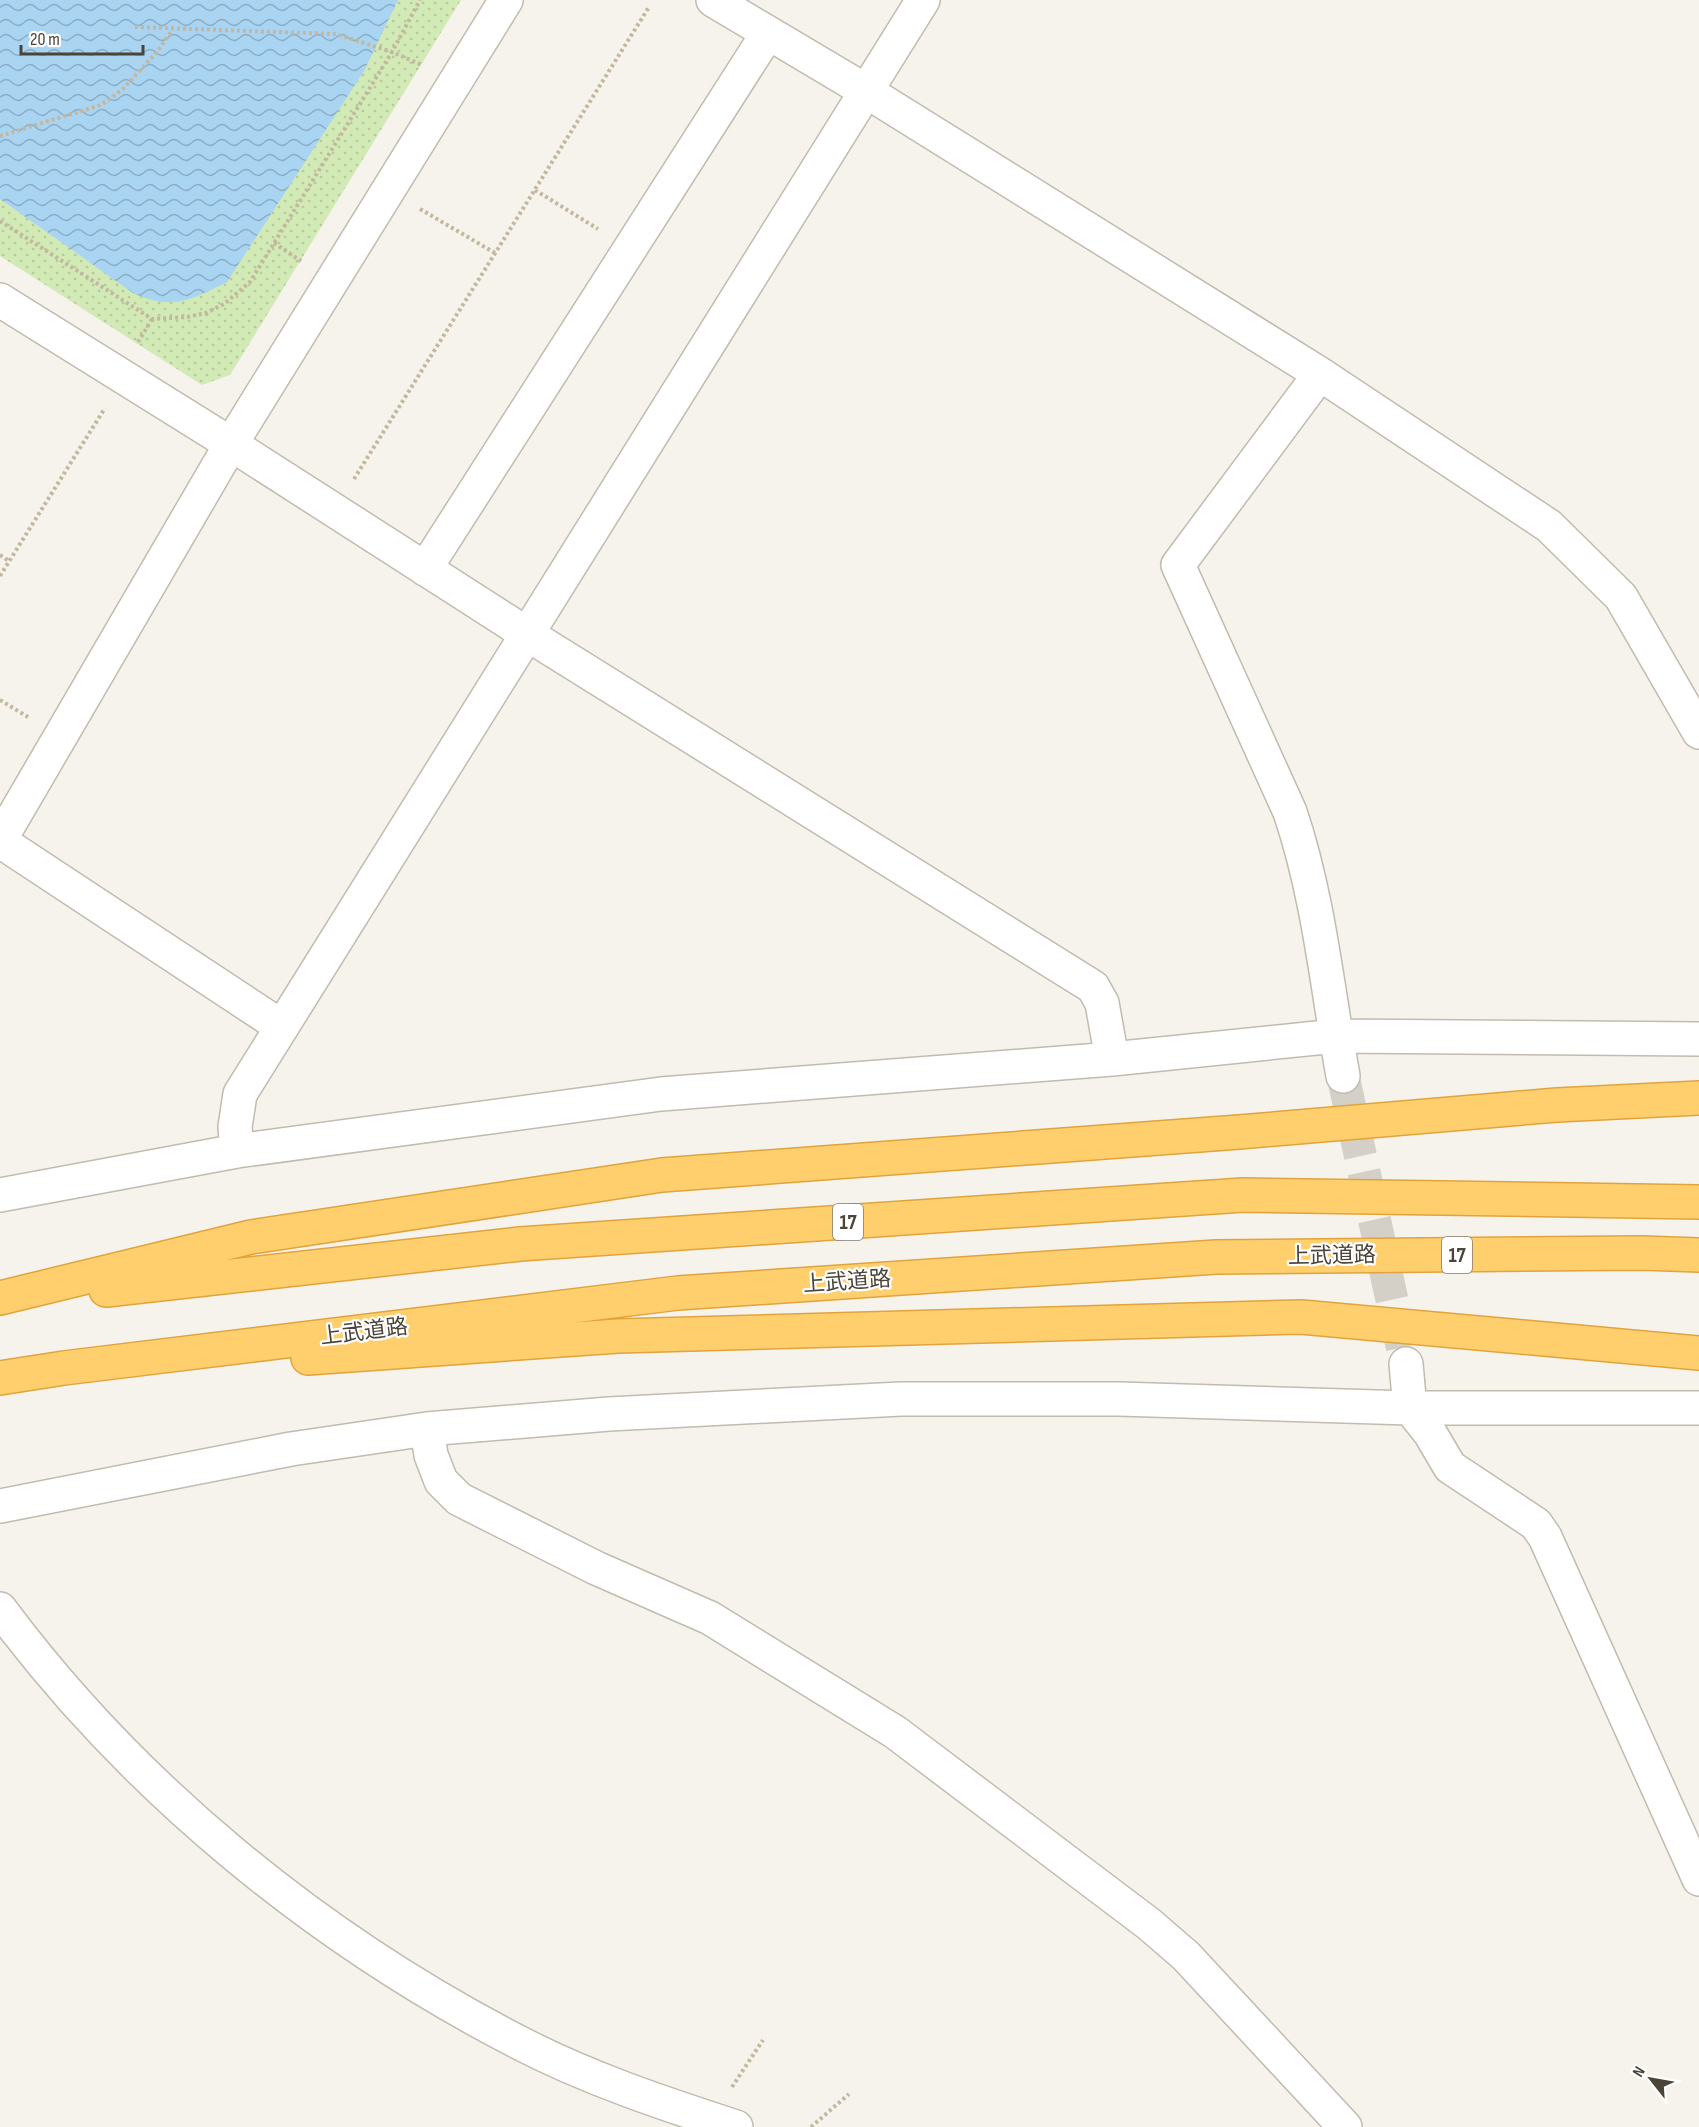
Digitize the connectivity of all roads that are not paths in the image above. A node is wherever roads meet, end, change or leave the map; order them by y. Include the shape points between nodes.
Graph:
1 (506, 0) edge
2 (713, 0) edge
3 (923, 0) edge
4 (768, 33) junction
5 (866, 91) junction
6 (3, 310) edge
7 (1320, 374) junction
8 (231, 444) junction
9 (425, 568) junction
10 (527, 634) junction
11 (1699, 732) edge
12 (0, 840) edge
13 (282, 1027) junction
14 (1336, 1036) junction
15 (1699, 1040) edge
16 (1112, 1059) junction
17 (1343, 1076) tunnel mouth
18 (1699, 1098) edge
19 (237, 1151) junction
20 (0, 1195) edge
21 (1699, 1202) edge
22 (1699, 1255) edge
23 (0, 1299) edge
24 (1699, 1353) edge
25 (1406, 1364) tunnel mouth
26 (64, 1368) junction
27 (0, 1378) edge
28 (1410, 1408) junction
29 (1699, 1408) edge
30 (427, 1429) junction
31 (0, 1506) edge
32 (0, 1609) edge
33 (1699, 1879) edge
34 (726, 2124) edge
35 (1346, 2127) edge

1 - 8 street
2 - 4 street
3 - 5 street
4 - 5 street
4 - 9 street
5 - 7 street
5 - 10 street
6 - 8 street
7 - 11 street via 1549,526 1621,597
7 - 14 street via 1178,565 1290,812 1308,876
8 - 9 street
8 - 12 street
9 - 10 street
10 - 13 street
10 - 16 street via 1093,987 1102,1003
12 - 13 street
13 - 19 street via 240,1094
14 - 15 street
14 - 16 street
14 - 17 street
16 - 19 street via 661,1094
18 - 23 highway via 1557,1105 662,1175 251,1237
19 - 20 street
21 - 23 highway, 17 via 1243,1195 520,1244
22 - 26 highway, 上武道路 / 17 via 1216,1257 690,1293
24 - 26 highway via 1301,1317 618,1336 350,1356
25 - 28 street
26 - 27 highway, 上武道路 / 17
28 - 29 street
28 - 30 street via 1119,1399 901,1399 609,1414
28 - 33 street via 1450,1467 1536,1524 1545,1537
30 - 31 street via 291,1449
30 - 35 street via 441,1481 459,1499 596,1568 710,1618 896,1732 1149,1924 1186,1956
32 - 34 street via 91,1719 142,1772 235,1856 340,1934 418,1985 518,2042 643,2096

